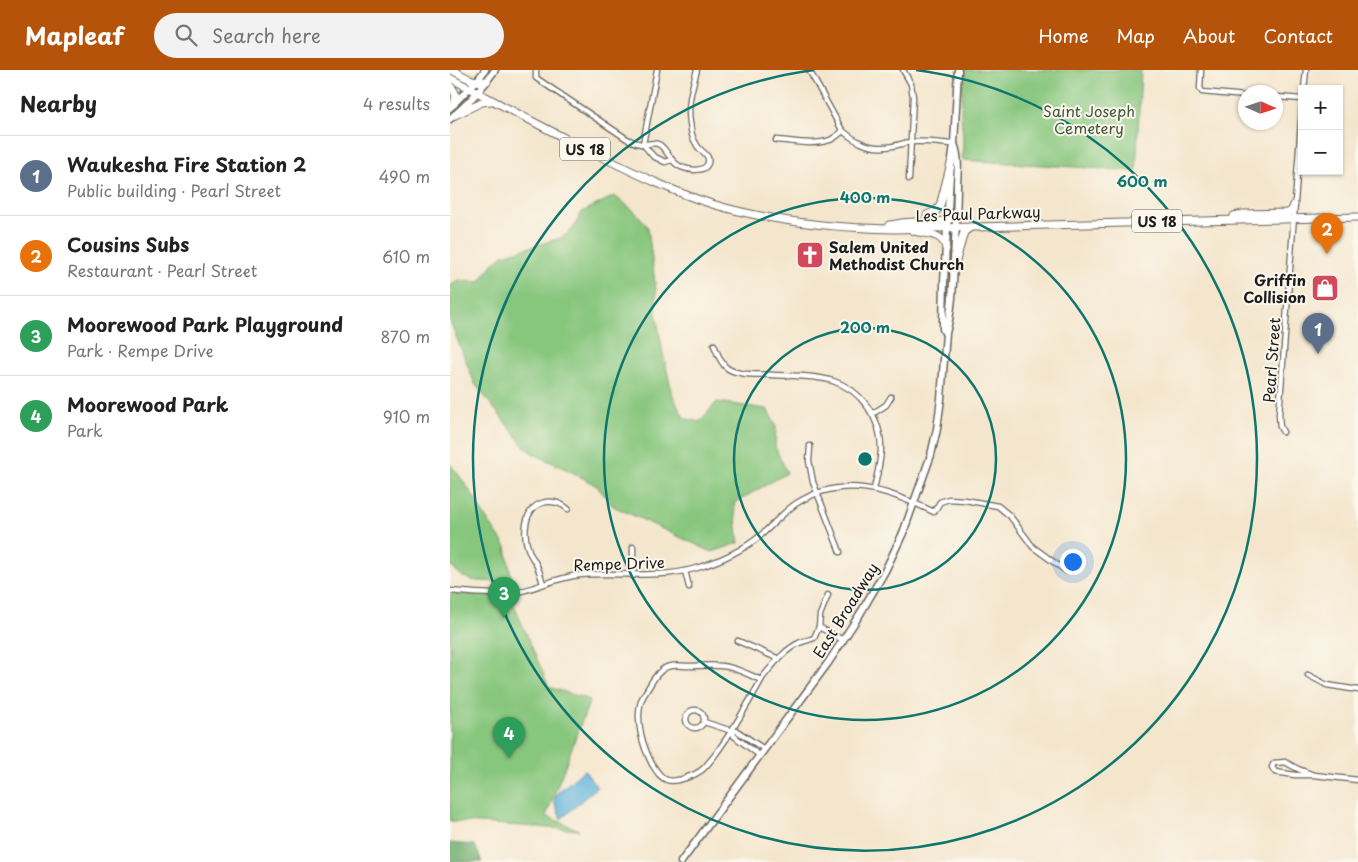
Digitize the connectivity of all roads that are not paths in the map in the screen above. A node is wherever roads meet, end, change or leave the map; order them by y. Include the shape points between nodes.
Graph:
1 (452, 70) edge
2 (485, 70) edge
3 (495, 70) edge
4 (536, 70) edge
5 (657, 70) edge
6 (697, 70) edge
7 (809, 70) edge
8 (903, 70) edge
9 (958, 70) edge
10 (1201, 70) edge
11 (1306, 70) edge
12 (450, 78) edge
13 (480, 84) junction
14 (1304, 85) edge
15 (450, 86) edge
16 (470, 88) junction
17 (1238, 95) edge
18 (1283, 98) edge
19 (1298, 99) edge
20 (495, 102) junction
21 (452, 106) edge
22 (452, 117) edge
23 (843, 130) junction
24 (1300, 130) edge
25 (776, 140) dead end
26 (911, 142) junction
27 (643, 144) junction
28 (954, 144) junction
29 (672, 160) junction
30 (951, 163) junction
31 (908, 178) dead end
32 (1294, 205) junction
33 (927, 215) dead end
34 (1358, 216) edge
35 (1293, 218) junction
36 (951, 220) junction
37 (1214, 220) junction
38 (973, 226) junction
39 (877, 228) junction
40 (901, 228) junction
41 (946, 249) junction
42 (953, 271) junction
43 (946, 333) junction
44 (714, 345) dead end
45 (892, 396) dead end
46 (872, 414) junction
47 (1283, 432) dead end
48 (810, 446) dead end
49 (874, 489) junction
50 (817, 493) junction
51 (914, 502) junction
52 (568, 509) dead end
53 (633, 547) dead end
54 (840, 552) dead end
55 (685, 571) junction
56 (1066, 571) dead end
57 (633, 576) junction
58 (543, 584) junction
59 (690, 587) dead end
60 (450, 591) edge
61 (828, 594) dead end
62 (819, 627) junction
63 (843, 640) junction
64 (738, 641) dead end
65 (779, 659) junction
66 (1308, 675) dead end
67 (761, 680) junction
68 (1358, 690) edge
69 (704, 722) junction
70 (732, 731) junction
71 (764, 748) junction
72 (759, 755) junction
73 (1314, 775) junction
74 (1358, 780) edge
75 (681, 862) edge

1 - 13 main road
2 - 13 main road
3 - 13 main road
4 - 27 street via 536,78 627,139
5 - 27 street
6 - 29 street via 688,105 692,136 708,162 706,167 693,170 680,167
7 - 23 street
8 - 26 street via 912,91
9 - 28 main road, East Broadway
10 - 17 street via 1202,92
11 - 14 street
12 - 16 main road, Les Paul Parkway / US 18
13 - 16 main road, Les Paul Parkway / US 18
13 - 20 main road, Les Paul Parkway / US 18
13 - 22 main road
15 - 21 main road via 456,94
16 - 21 main road
18 - 19 street
20 - 22 main road via 482,102
20 - 39 main road, Les Paul Parkway / US 18 via 635,174 712,204 791,222
23 - 25 street via 832,139 818,143
23 - 26 street via 855,140 872,146 884,148
24 - 32 street, Pearl Street
26 - 28 street
26 - 31 street
27 - 29 street via 653,156 665,162
27 - 29 street via 659,145
28 - 30 main road, East Broadway
28 - 36 main road, East Broadway via 958,162
30 - 33 main road via 940,206
30 - 36 main road, East Broadway
32 - 35 street, Pearl Street
32 - 37 main road via 1288,213 1244,214
34 - 35 main road, Les Paul Parkway / US 18
35 - 37 main road, Les Paul Parkway / US 18
35 - 47 street, Pearl Street via 1279,415
36 - 38 main road, Les Paul Parkway / US 18
36 - 39 main road
36 - 40 main road, Les Paul Parkway / US 18
36 - 41 main road, East Broadway
36 - 42 main road, East Broadway
37 - 38 main road, Les Paul Parkway / US 18
38 - 42 main road via 964,232
39 - 40 main road, Les Paul Parkway / US 18
40 - 41 main road via 939,237
41 - 43 main road, East Broadway via 943,301
42 - 43 main road, East Broadway
43 - 51 main road, East Broadway via 937,429
44 - 46 street via 725,366 733,370 833,381 855,394
45 - 46 street via 886,405
46 - 49 street via 879,430 881,447
48 - 50 street via 810,472
49 - 50 street, Rempe Drive via 844,487
49 - 51 street, Rempe Drive
50 - 54 street
50 - 55 street, Rempe Drive via 796,503 749,544 718,560
51 - 56 street, Rempe Drive via 934,512 940,502 949,498 998,506 1010,516 1032,547
51 - 63 main road, East Broadway via 887,567
52 - 58 street via 558,503 545,502 534,508 527,519 526,542
53 - 57 street
55 - 57 street, Rempe Drive
55 - 59 street
57 - 58 street, Rempe Drive via 583,575
58 - 60 street, Rempe Drive via 504,594
61 - 62 street
62 - 63 street
62 - 65 street, East Broadway via 814,638 798,643
63 - 71 main road, East Broadway
64 - 65 street
65 - 67 street, East Broadway
66 - 68 street via 1327,685
67 - 70 street, East Broadway
67 - 70 street, East Broadway via 723,666 673,666 658,674 642,701 640,725 643,745 657,771 667,780 681,780 703,769
69 - 69 street via 698,710 691,710 686,715 691,727 699,727
69 - 70 street
70 - 71 street via 737,730
70 - 72 street
71 - 72 main road, East Broadway
72 - 75 main road, East Broadway
73 - 73 street via 1275,772 1272,766 1285,762
73 - 74 street

